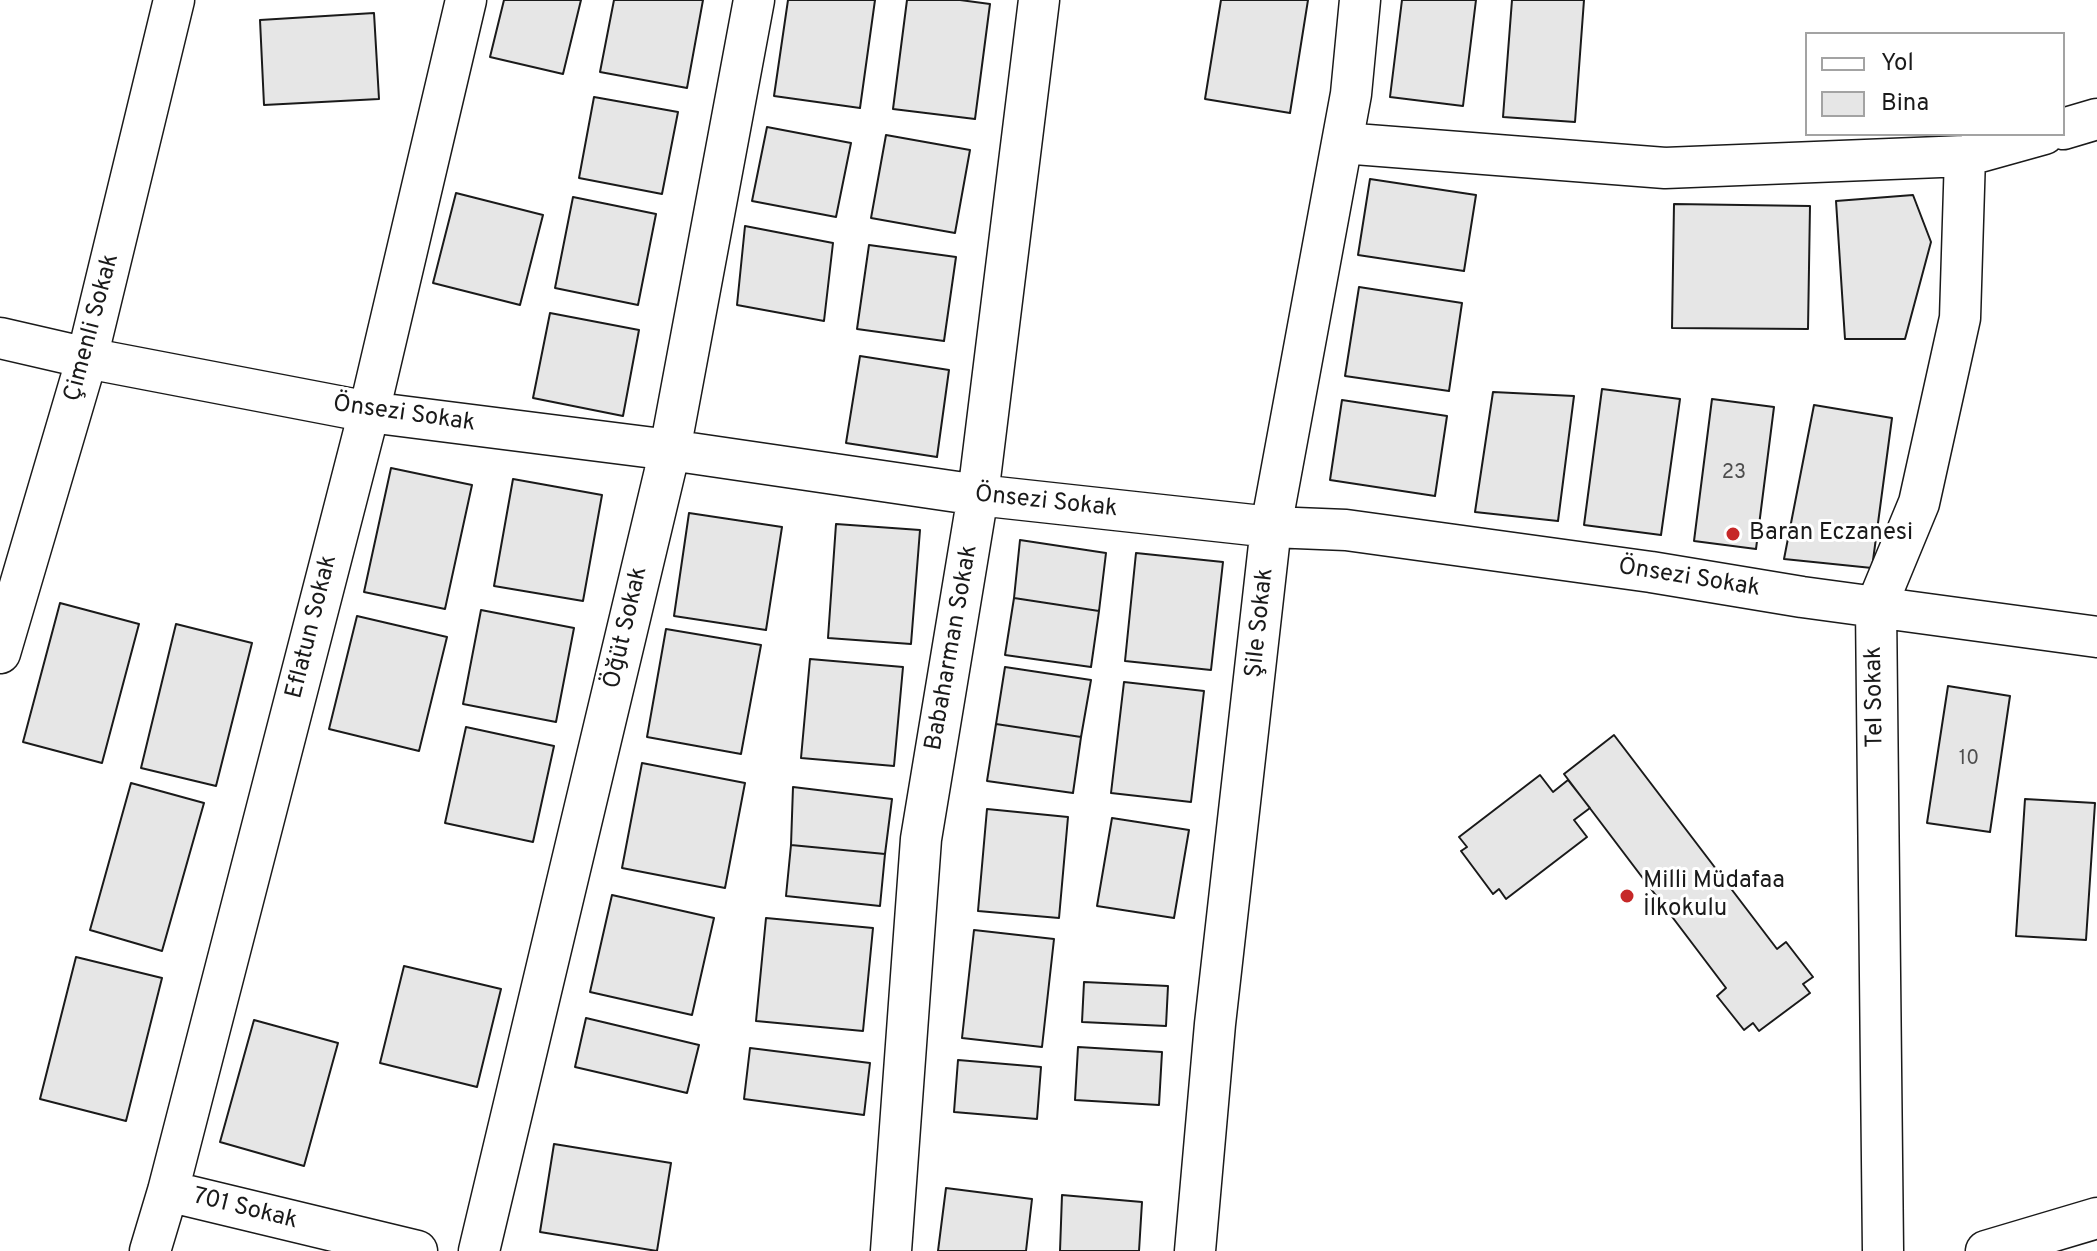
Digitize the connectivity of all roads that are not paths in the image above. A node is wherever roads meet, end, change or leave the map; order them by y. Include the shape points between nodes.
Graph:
1 (174, 0) edge
2 (466, 0) edge
3 (754, 0) edge
4 (1039, 0) edge
5 (1360, 0) edge
6 (2097, 119) edge
7 (2065, 128) edge
8 (2037, 136) edge
9 (1342, 143) junction
10 (1965, 156) junction
11 (0, 338) edge
12 (87, 358) junction
13 (369, 412) junction
14 (670, 450) junction
15 (978, 495) junction
16 (1271, 527) junction
17 (1876, 607) junction
18 (2097, 637) edge
19 (0, 653) edge
20 (168, 1191) junction
21 (2097, 1218) edge
22 (150, 1251) edge
23 (417, 1251) edge
24 (479, 1251) edge
25 (891, 1251) edge
26 (1195, 1251) edge
27 (1883, 1251) edge
28 (1986, 1251) edge

1 - 12 street, Çimenli Sokak
2 - 13 street, Eflatun Sokak
3 - 14 street, Öğüt Sokak
4 - 15 street, Babaharman Sokak
5 - 9 street, Şile Sokak
6 - 7 street
8 - 10 street
9 - 10 street via 1665,168
9 - 16 street, Şile Sokak
10 - 17 street, Tel Sokak via 1960,318 1919,503
11 - 12 street, Önsezi Sokak
12 - 13 street, Önsezi Sokak
12 - 19 street, Çimenli Sokak
13 - 14 street, Önsezi Sokak
13 - 20 street, Eflatun Sokak
14 - 15 street, Önsezi Sokak
14 - 24 street, Öğüt Sokak
15 - 16 street, Önsezi Sokak
15 - 25 street, Babaharman Sokak via 921,839
16 - 17 street, Önsezi Sokak via 1346,530
16 - 26 street, Şile Sokak
17 - 18 street, Önsezi Sokak
17 - 27 street, Tel Sokak
20 - 22 street, Eflatun Sokak
20 - 23 street, 701 Sokak
21 - 28 street

